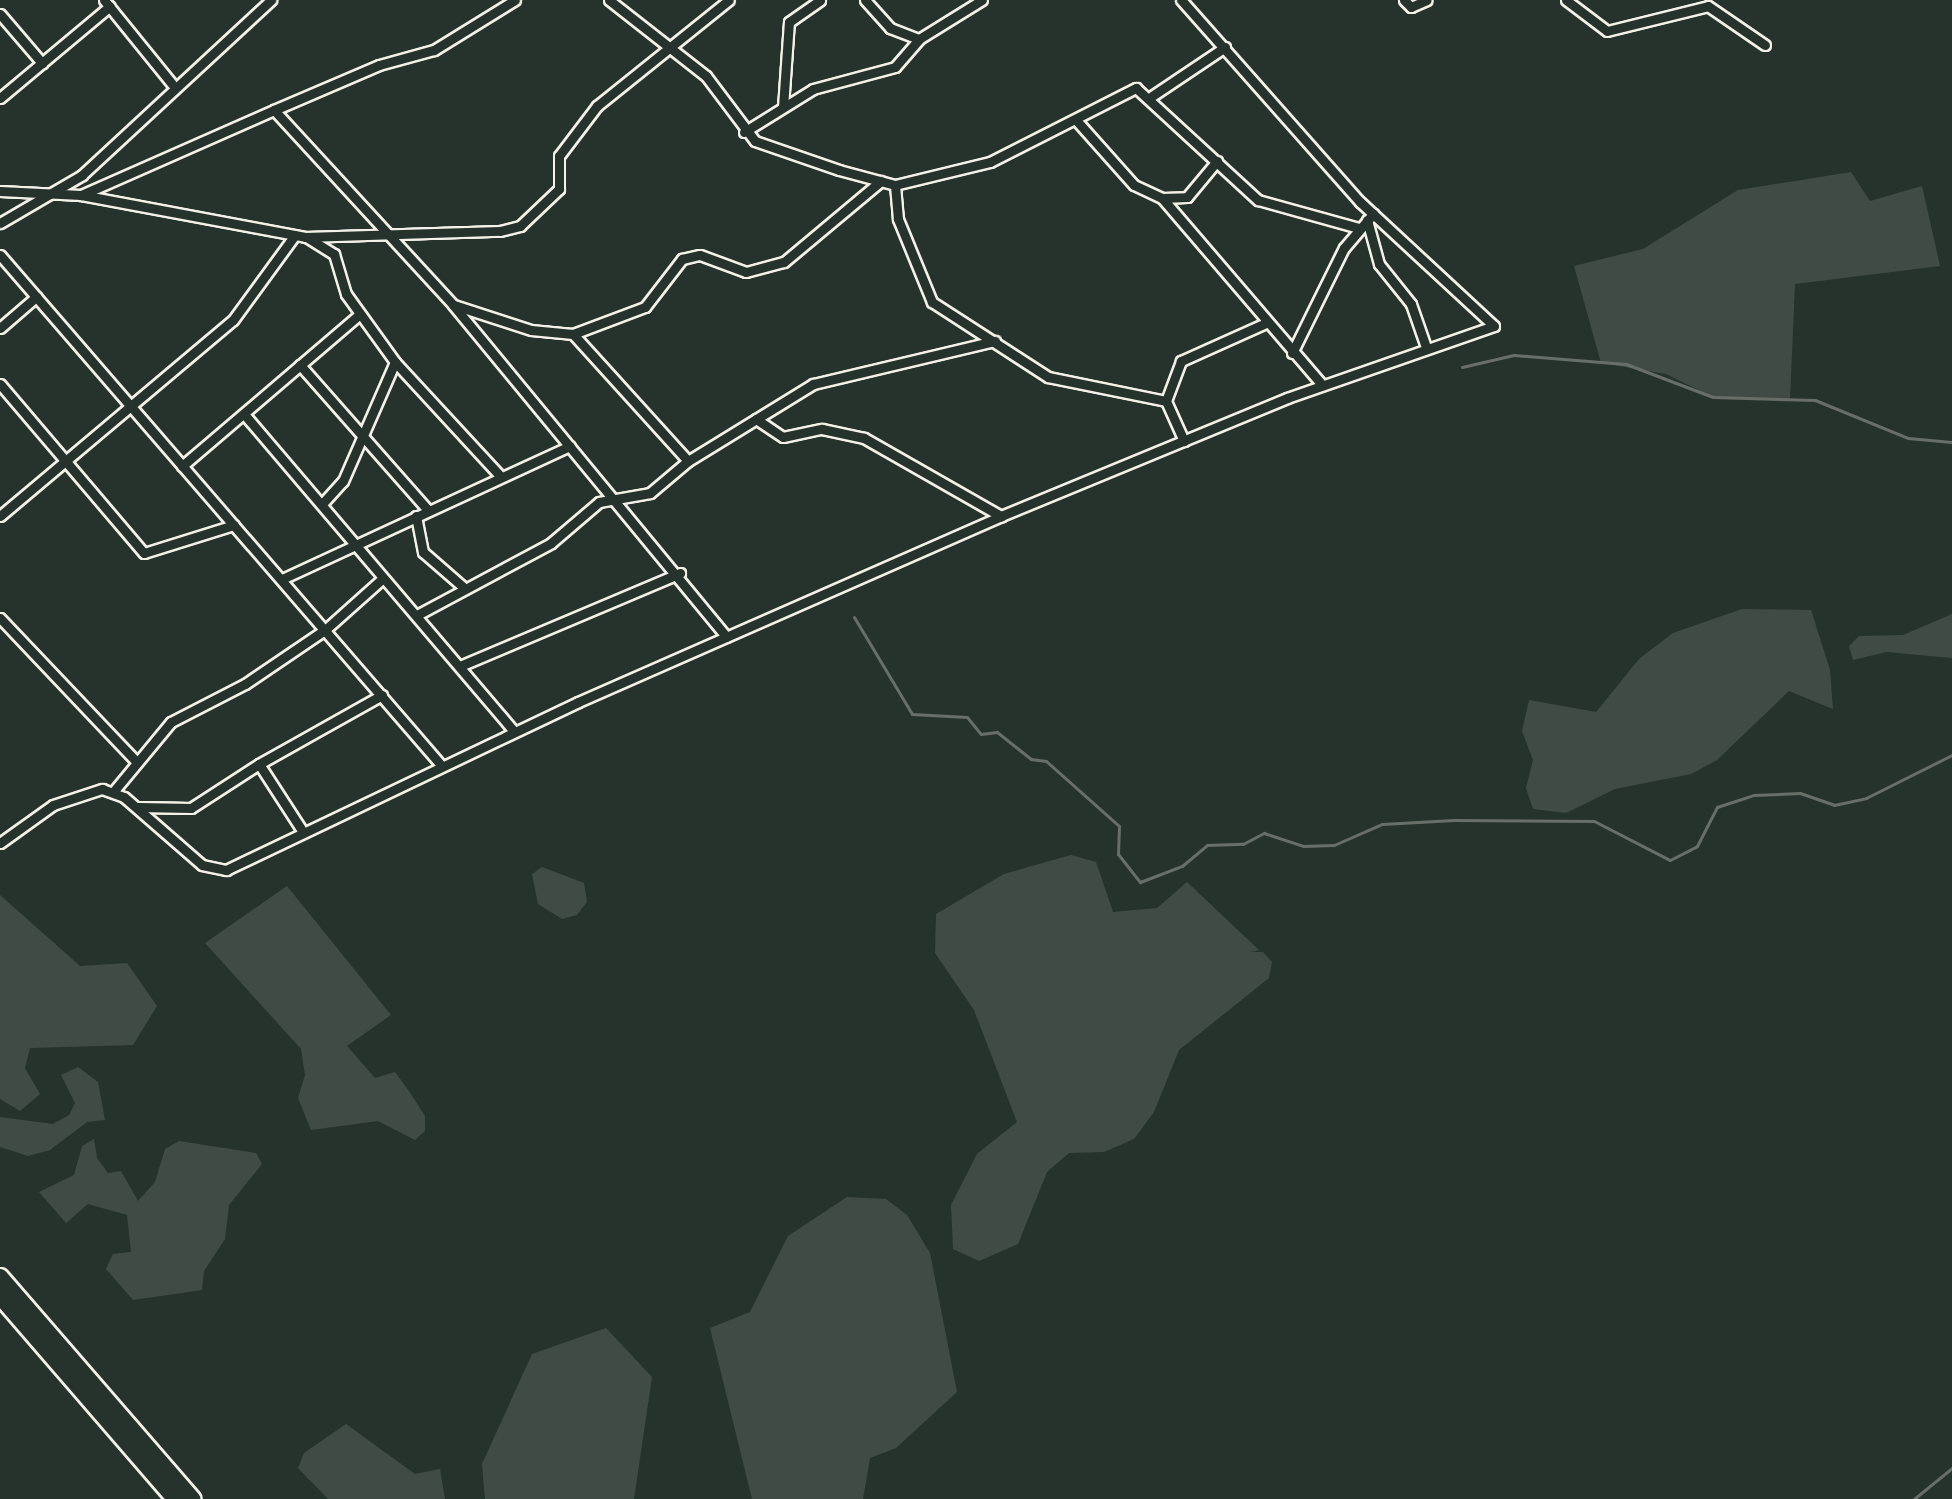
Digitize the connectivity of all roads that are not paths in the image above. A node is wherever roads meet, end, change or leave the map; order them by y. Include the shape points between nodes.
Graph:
1 (271, 0) edge
2 (515, 0) edge
3 (609, 0) edge
4 (729, 0) edge
5 (820, 0) edge
6 (865, 0) edge
7 (982, 0) edge
8 (1181, 0) edge
9 (1404, 0) edge
10 (1427, 0) edge
11 (1566, 0) edge
12 (107, 3) edge
13 (0, 14) edge
14 (919, 39) junction
15 (1765, 45) dead end
16 (1225, 47) junction
17 (670, 50) junction
18 (42, 63) junction
19 (172, 84) junction
20 (1152, 96) junction
21 (0, 98) edge
22 (783, 107) junction
23 (274, 110) junction
24 (1076, 120) junction
25 (744, 132) junction
26 (1217, 161) junction
27 (881, 181) junction
28 (895, 185) junction
29 (0, 191) edge
30 (81, 195) junction
31 (50, 196) junction
32 (1162, 198) junction
33 (1370, 217) junction
34 (0, 223) edge
35 (1359, 228) junction
36 (386, 233) junction
37 (300, 236) junction
38 (0, 255) edge
39 (36, 297) junction
40 (453, 305) junction
41 (359, 315) junction
42 (1266, 323) junction
43 (0, 328) edge
44 (573, 334) junction
45 (995, 341) junction
46 (1426, 347) junction
47 (1292, 353) junction
48 (395, 362) junction
49 (300, 365) junction
50 (0, 384) edge
51 (1322, 385) junction
52 (1166, 401) junction
53 (130, 406) junction
54 (244, 414) junction
55 (756, 419) junction
56 (361, 435) junction
57 (1184, 441) junction
58 (570, 446) junction
59 (66, 461) junction
60 (688, 461) junction
61 (182, 466) junction
62 (501, 477) junction
63 (615, 498) junction
64 (322, 504) junction
65 (426, 508) junction
66 (1, 512) edge
67 (416, 516) junction
68 (1001, 516) junction
69 (234, 525) junction
70 (357, 543) junction
71 (680, 573) junction
72 (383, 578) junction
73 (282, 579) junction
74 (462, 586) junction
75 (417, 615) junction
76 (0, 618) edge
77 (326, 629) junction
78 (727, 637) junction
79 (460, 666) junction
80 (382, 695) junction
81 (514, 731) junction
82 (134, 759) junction
83 (259, 764) junction
84 (441, 765) junction
85 (113, 792) junction
86 (135, 806) junction
87 (303, 832) junction
88 (0, 843) edge
89 (0, 1277) edge
90 (0, 1296) edge
91 (175, 1499) edge
92 (192, 1499) edge

1 - 19 street
2 - 23 street via 434,50 379,65
3 - 17 street
4 - 17 street
5 - 22 street via 789,22
6 - 14 street via 890,28
7 - 14 street
8 - 16 street
9 - 10 street via 1411,7
11 - 15 street via 1607,31 1708,6
12 - 18 street
12 - 19 street
13 - 18 street
14 - 22 street via 895,67 850,73
16 - 20 street
16 - 33 street
17 - 25 street via 706,76
17 - 36 street via 597,106 559,156 559,189 520,226
18 - 21 street
19 - 31 street via 98,161
20 - 24 street via 1136,88
20 - 26 street
22 - 25 street
23 - 30 street
23 - 36 street
24 - 28 street via 990,162
24 - 32 street via 1134,185
25 - 27 street via 768,147
26 - 32 street via 1187,197
26 - 35 street via 1265,203
27 - 28 street
27 - 44 street via 766,271 700,255 682,259 645,307
28 - 45 street via 921,290 960,326
29 - 31 street
30 - 31 street
30 - 37 street
31 - 34 street
32 - 42 street
33 - 35 street
33 - 46 street via 1379,264 1411,304
33 - 46 street via 1494,326
35 - 47 street
36 - 37 street
36 - 40 street
37 - 41 street via 334,254
37 - 53 street via 233,320
38 - 39 street
39 - 43 street
39 - 53 street
40 - 44 street via 531,330
40 - 58 street
41 - 48 street
41 - 49 street
42 - 47 street
42 - 52 street via 1181,361
44 - 60 street
45 - 52 street via 1076,387
45 - 55 street via 819,382
46 - 51 street
47 - 51 street
48 - 56 street
48 - 62 street
49 - 54 street
49 - 56 street
50 - 59 street
51 - 57 street
52 - 57 street
53 - 59 street
53 - 61 street
54 - 61 street
54 - 64 street
55 - 60 street
55 - 68 street via 783,437 822,429 864,438
56 - 64 street via 343,481
56 - 65 street
57 - 68 street
58 - 62 street
58 - 63 street
59 - 66 street
59 - 69 street via 144,553
60 - 63 street via 650,493
61 - 69 street
62 - 65 street
63 - 71 street
63 - 74 street via 591,508 551,543
64 - 70 street
65 - 67 street
67 - 70 street
67 - 74 street via 427,559
68 - 78 street
69 - 73 street
70 - 72 street
70 - 73 street
71 - 78 street
71 - 79 street
72 - 75 street
72 - 77 street
73 - 77 street
74 - 75 street
75 - 79 street
76 - 82 street
77 - 80 street
77 - 82 street via 230,693 171,722
78 - 81 street
79 - 81 street
80 - 83 street
80 - 84 street
81 - 84 street
82 - 85 street
83 - 86 street via 191,808
83 - 87 street
84 - 87 street
85 - 86 street
85 - 88 street via 76,793
86 - 87 street via 212,870
89 - 92 highway
90 - 91 highway

